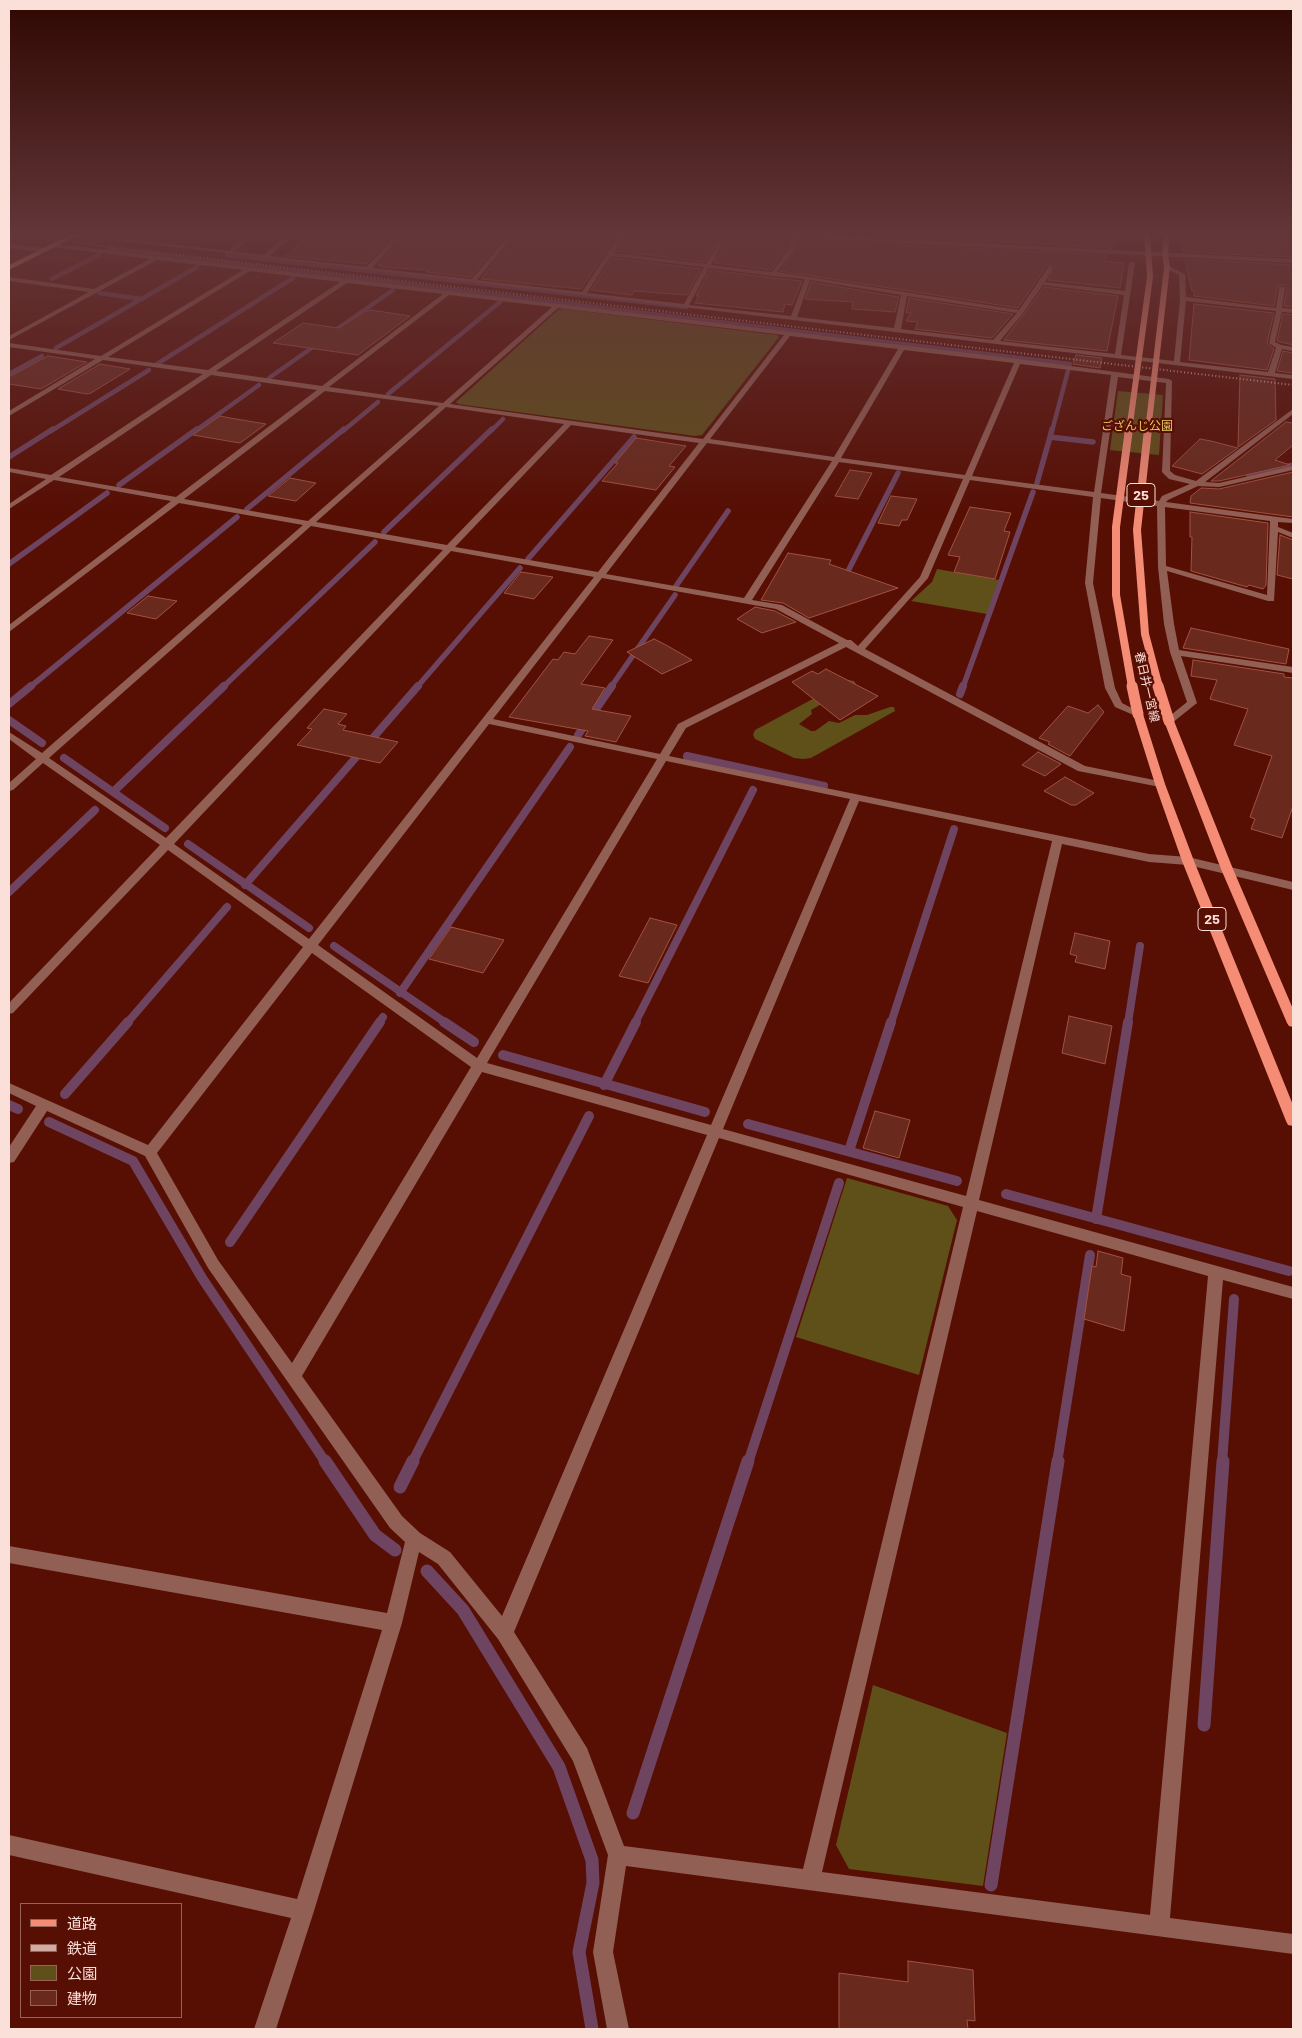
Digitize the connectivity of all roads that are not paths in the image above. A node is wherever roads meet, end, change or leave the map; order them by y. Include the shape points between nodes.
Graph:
1 (25, 329) edge
2 (149, 329) edge
3 (274, 329) edge
4 (401, 329) edge
5 (531, 329) edge
6 (748, 329) edge
7 (882, 329) edge
8 (1006, 329) edge
9 (1122, 329) edge
10 (1143, 329) edge
11 (1160, 329) edge
12 (1180, 329) edge
13 (1275, 329) edge
14 (897, 331) joint
15 (788, 334) junction
16 (9, 338) edge
17 (995, 342) junction
18 (9, 346) edge
19 (902, 347) junction
20 (1279, 347) junction
21 (1293, 349) edge
22 (1118, 356) junction
23 (101, 358) junction
24 (1018, 361) junction
25 (1177, 363) junction
26 (208, 373) junction
27 (1114, 375) junction
28 (1271, 375) junction
29 (1293, 377) edge
30 (323, 389) junction
31 (444, 406) junction
32 (1293, 411) edge
33 (9, 414) edge
34 (569, 423) junction
35 (704, 442) junction
36 (836, 460) junction
37 (1293, 468) edge
38 (9, 470) edge
39 (53, 478) junction
40 (968, 478) junction
41 (1197, 484) junction
42 (1097, 496) junction
43 (178, 500) junction
44 (1161, 504) junction
45 (9, 508) edge
46 (1293, 521) edge
47 (310, 523) junction
48 (1274, 523) junction
49 (1293, 536) edge
50 (449, 548) junction
51 (1162, 567) junction
52 (600, 575) junction
53 (747, 601) junction
54 (9, 629) edge
55 (848, 642) junction
56 (860, 649) junction
57 (1175, 652) junction
58 (1293, 670) edge
59 (1138, 714) junction
60 (486, 721) junction
61 (1170, 721) junction
62 (9, 736) edge
63 (663, 757) junction
64 (42, 759) junction
65 (1160, 784) junction
66 (9, 788) edge
67 (856, 797) junction
68 (1058, 839) junction
69 (167, 844) junction
70 (1188, 861) junction
71 (1227, 869) junction
72 (1293, 886) edge
73 (310, 947) junction
74 (9, 1010) edge
75 (1293, 1023) edge
76 (479, 1066) junction
77 (9, 1088) edge
78 (44, 1104) junction
79 (1293, 1121) edge
80 (715, 1132) junction
81 (150, 1152) junction
82 (9, 1158) edge
83 (971, 1204) junction
84 (1216, 1272) junction
85 (1293, 1293) edge
86 (293, 1376) junction
87 (414, 1539) junction
88 (9, 1554) edge
89 (393, 1623) junction
90 (504, 1633) junction
91 (9, 1845) edge
92 (618, 1855) junction
93 (810, 1880) junction
94 (304, 1911) junction
95 (1159, 1926) junction
96 (1293, 1944) edge
97 (265, 2029) edge
98 (618, 2029) edge

1 - 16 street
2 - 23 street
3 - 26 street
4 - 30 street
5 - 31 street
6 - 15 street
7 - 14 street
8 - 17 street
9 - 22 street
10 - 59 main road, 春日井一宮線 / 25, bridge via 1116,528 1116,595
11 - 61 main road, 春日井一宮線 / 25, bridge via 1137,530 1145,634
12 - 25 street
13 - 20 street via 1272,343
14 - 17 street
15 - 19 street
15 - 35 street
17 - 22 street
18 - 23 street
19 - 24 street
19 - 36 street
20 - 21 street
20 - 28 street
22 - 25 street
23 - 26 street
23 - 33 street
24 - 27 street
24 - 40 street
25 - 28 street
26 - 30 street
26 - 39 street
27 - 41 street via 1170,379 1166,472
27 - 42 street
28 - 29 street
30 - 31 street
30 - 43 street
31 - 34 street
31 - 47 street
32 - 41 street
34 - 35 street
34 - 50 street
35 - 36 street
35 - 52 street
36 - 40 street
36 - 53 street
37 - 41 street via 1219,485
38 - 39 street
39 - 43 street
39 - 45 street
40 - 42 street
40 - 56 street via 924,578
41 - 44 street via 1165,498
42 - 44 street
42 - 59 street via 1089,583 1110,688 1118,705
43 - 47 street
43 - 54 street
44 - 48 street
44 - 51 street
46 - 48 street
47 - 50 street
47 - 64 street
48 - 49 street
48 - 51 street via 1271,599
50 - 52 street
50 - 69 street
51 - 57 street
52 - 53 street
52 - 60 street
53 - 55 street via 779,607
55 - 56 street
55 - 63 street via 682,726
56 - 65 street via 1082,769
57 - 58 street
57 - 61 street via 1192,703
59 - 65 main road, 春日井一宮線 / 25
60 - 63 street
60 - 73 street
61 - 71 main road, 春日井一宮線 / 25
62 - 64 street
63 - 67 street
63 - 76 street
64 - 66 street
64 - 69 street
65 - 70 main road, 春日井一宮線 / 25
67 - 68 street
67 - 80 street
68 - 70 street via 1148,858
68 - 83 street
69 - 73 street
69 - 74 street
70 - 71 street
70 - 79 main road, 春日井一宮線 / 25
71 - 72 street
71 - 75 main road, 春日井一宮線 / 25
73 - 76 street
73 - 81 street
76 - 80 street
76 - 86 street
77 - 78 street
78 - 81 street
78 - 82 street
80 - 83 street
80 - 90 street
81 - 86 street via 214,1264
83 - 84 street
83 - 93 street
84 - 85 street
84 - 95 street
86 - 87 street via 396,1522
87 - 89 street
87 - 90 street via 444,1558
88 - 89 street
89 - 94 street
90 - 92 street via 580,1755
91 - 94 street
92 - 93 street
92 - 98 street via 602,1952
93 - 95 street
94 - 97 street
95 - 96 street

